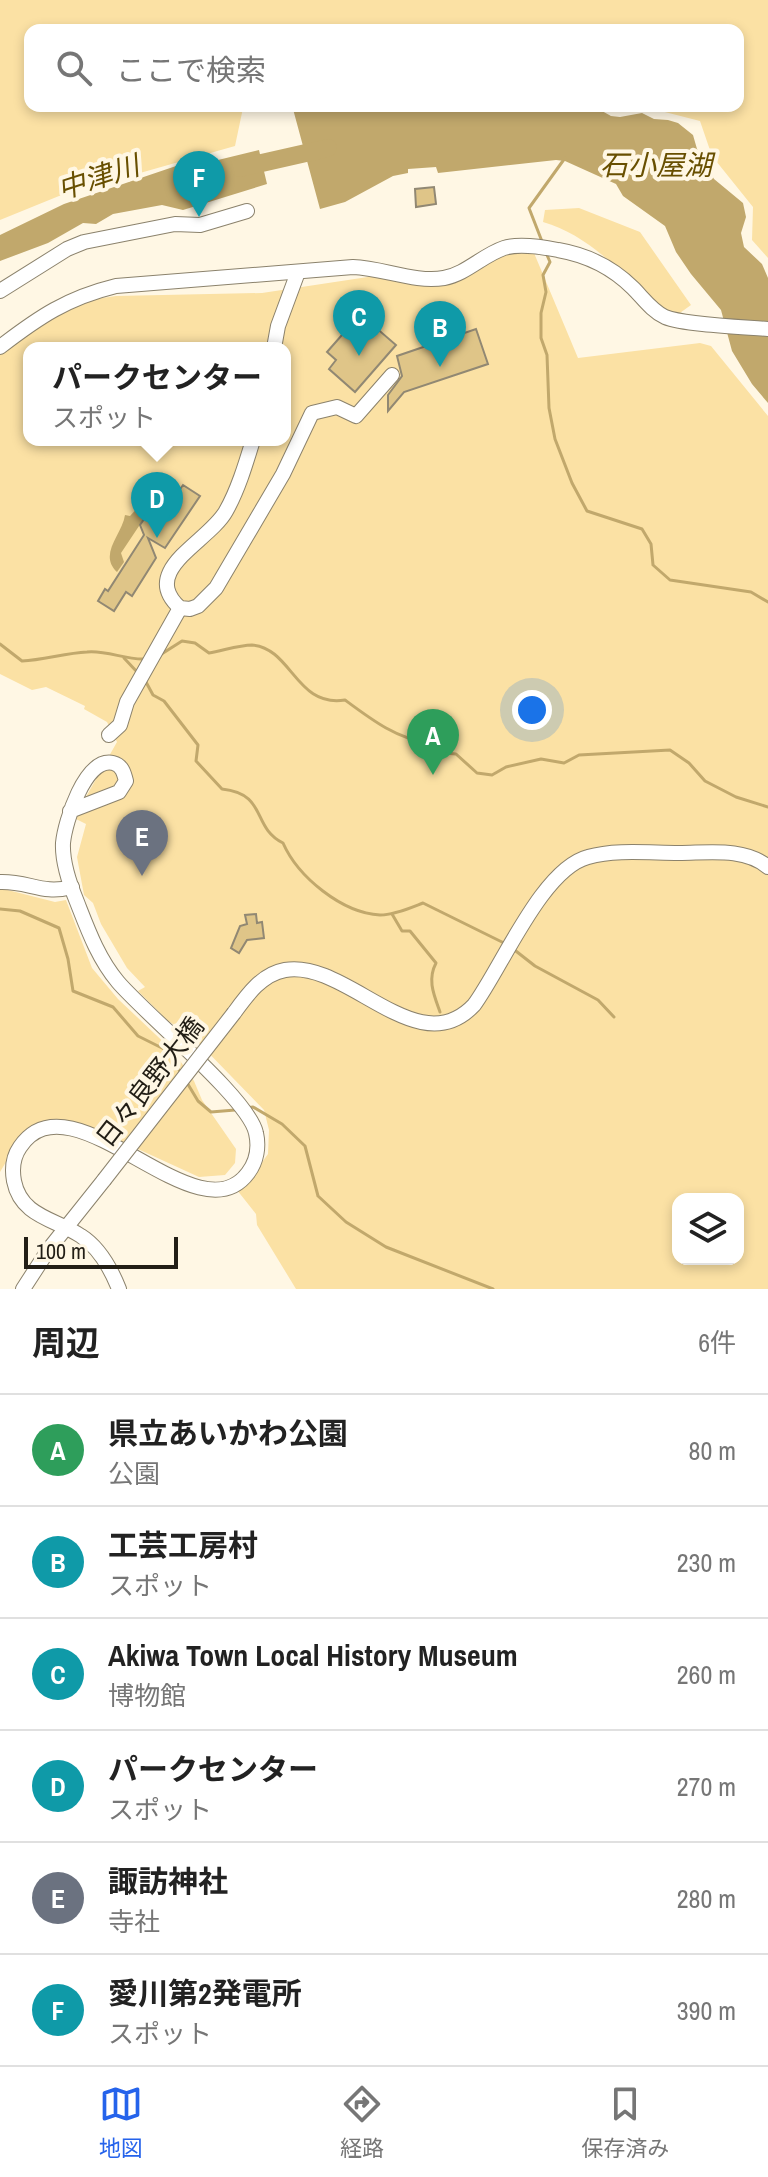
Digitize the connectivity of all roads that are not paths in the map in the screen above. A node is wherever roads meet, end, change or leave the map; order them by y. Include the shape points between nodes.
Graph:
1 (247, 211) dead end
2 (298, 272) junction
3 (0, 291) edge
4 (768, 329) edge
5 (275, 342) edge
6 (0, 347) edge
7 (392, 375) dead end
8 (251, 446) edge
9 (177, 614) junction
10 (109, 735) dead end
11 (70, 811) junction
12 (768, 867) edge
13 (0, 882) edge
14 (72, 887) junction
15 (65, 1228) junction
16 (23, 1289) edge
17 (119, 1289) edge

1 - 3 street via 200,225 175,224 84,242
2 - 4 street via 353,267 446,278 507,247 556,249 606,266 662,315
2 - 5 street
2 - 6 street via 116,286 87,293 36,319
7 - 9 street via 356,416 337,407 312,413 216,588 198,606
8 - 9 street via 227,510 168,573 168,593
9 - 10 street via 130,695 120,725
11 - 11 street via 90,771 117,764 126,781 119,792
11 - 14 street via 63,844
12 - 15 street, 日々良野大橋, bridge via 756,858 726,853 619,853 573,863 535,908 474,1005 450,1021 434,1024 404,1016 311,971 283,970 260,983 234,1013
13 - 14 street via 49,891
14 - 15 street via 94,944 115,979 243,1109 256,1129 258,1146 241,1180 231,1186 200,1187 71,1127 44,1128 30,1136 14,1159 12,1174 22,1201
15 - 16 street, 日々良野大橋
15 - 17 street via 95,1248

